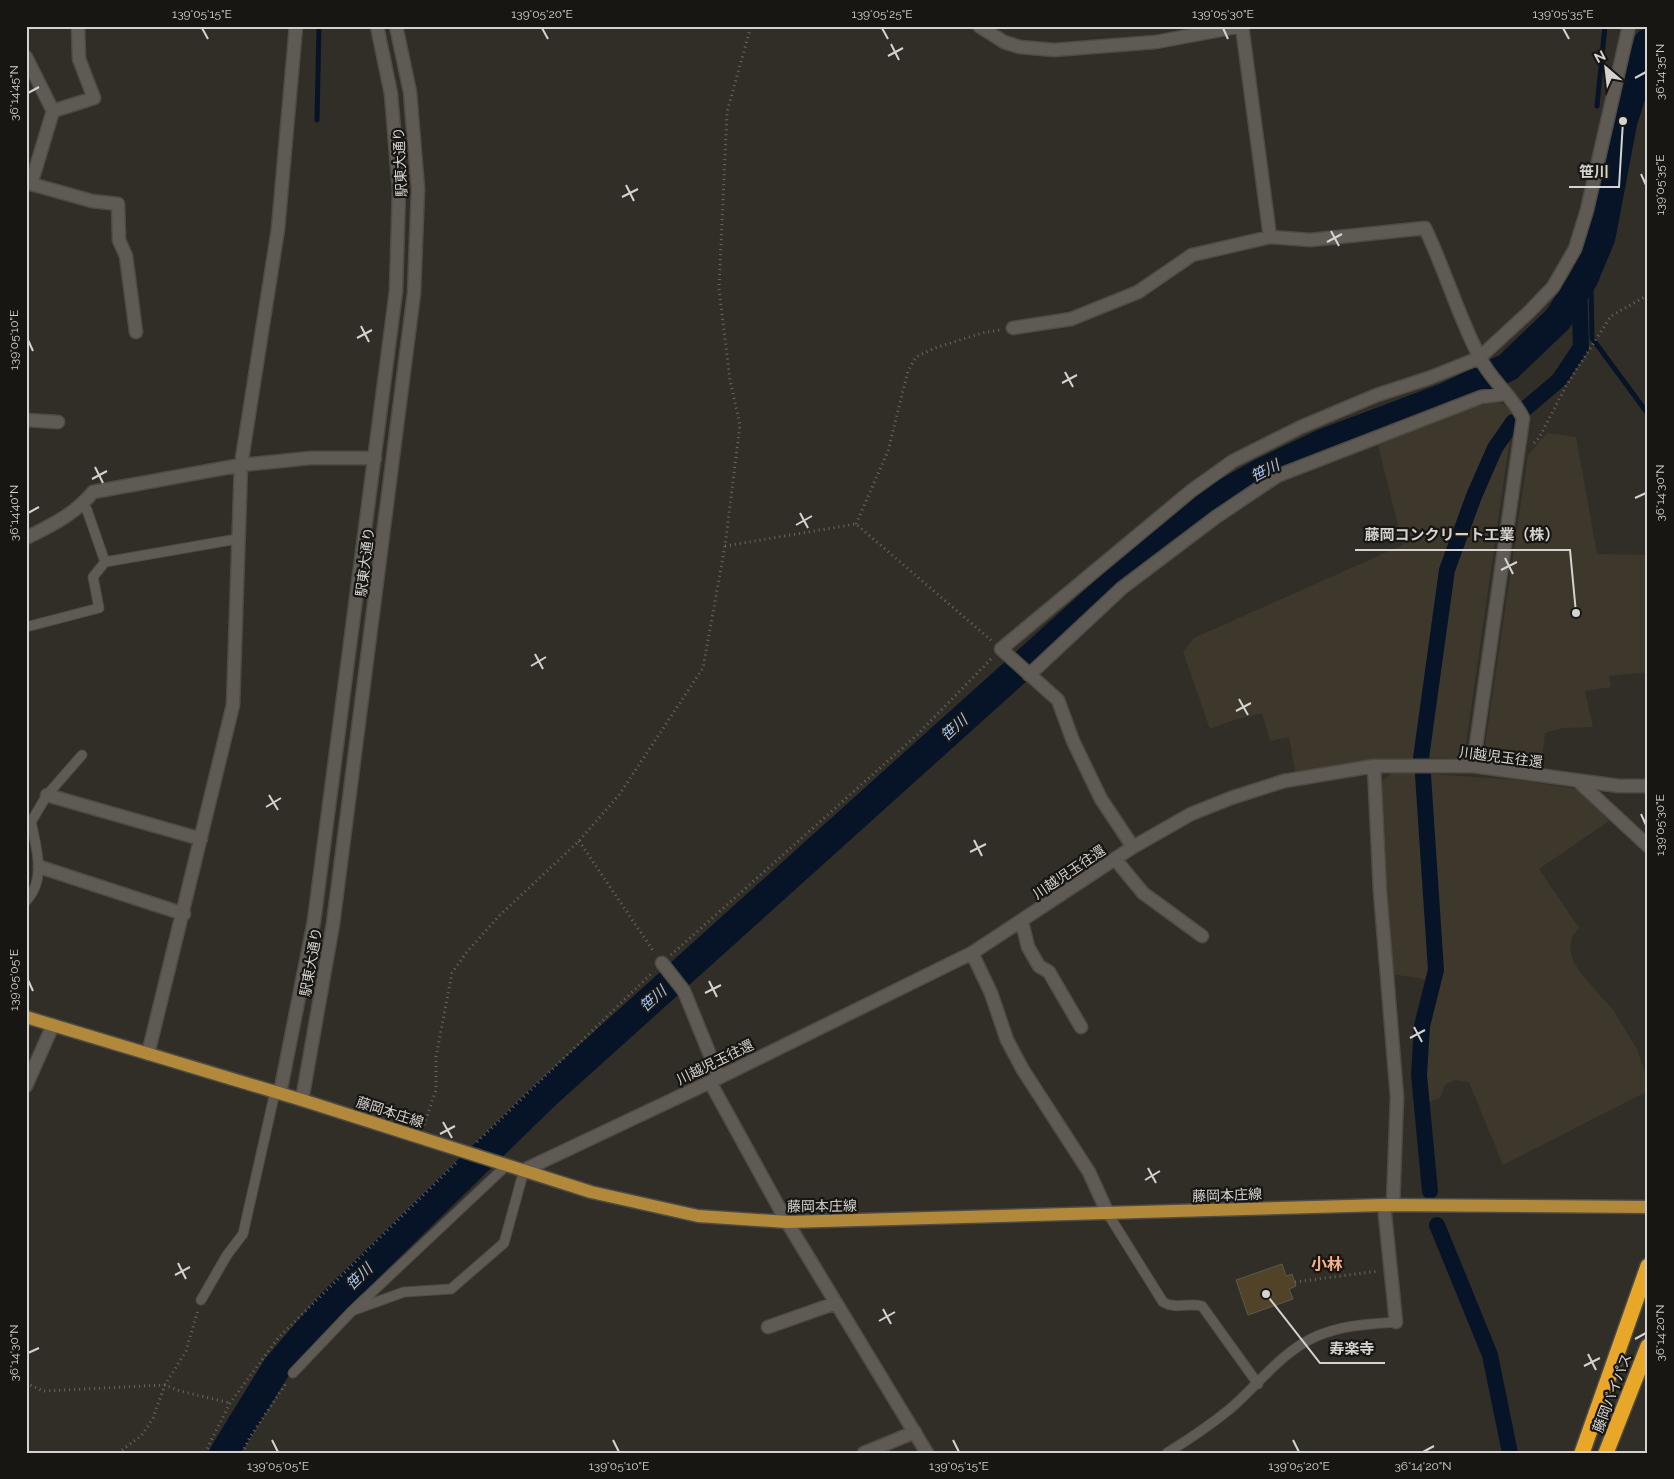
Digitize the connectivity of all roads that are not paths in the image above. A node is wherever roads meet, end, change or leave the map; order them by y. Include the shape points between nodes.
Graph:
1 (78, 26) edge
2 (296, 26) edge
3 (377, 26) edge
4 (396, 26) edge
5 (979, 26) edge
6 (1242, 26) edge
7 (1629, 26) edge
8 (26, 57) edge
9 (54, 112) junction
10 (29, 184) edge
11 (1270, 237) junction
12 (1013, 328) road end
13 (136, 332) dead end
14 (1479, 358) junction
15 (1502, 389) junction
16 (26, 420) edge
17 (58, 422) dead end
18 (375, 458) junction
19 (241, 465) junction
20 (82, 504) junction
21 (26, 538) edge
22 (237, 539) junction
23 (105, 562) junction
24 (26, 627) edge
25 (1029, 675) junction
26 (82, 755) dead end
27 (1374, 766) junction
28 (1473, 766) junction
29 (1578, 781) junction
30 (1648, 786) edge
31 (47, 795) junction
32 (201, 839) junction
33 (1648, 846) edge
34 (1133, 848) junction
35 (1115, 859) junction
36 (40, 868) junction
37 (26, 901) edge
38 (184, 914) junction
39 (1022, 922) junction
40 (1202, 936) dead end
41 (972, 953) junction
42 (662, 963) road end
43 (26, 1017) edge
44 (53, 1026) junction
45 (1081, 1027) dead end
46 (148, 1054) junction
47 (714, 1080) junction
48 (26, 1086) edge
49 (278, 1093) junction
50 (302, 1100) junction
51 (504, 1164) junction
52 (524, 1170) junction
53 (1389, 1205) junction
54 (1648, 1206) edge
55 (1108, 1214) junction
56 (787, 1222) junction
57 (1648, 1266) edge
58 (201, 1300) road end
59 (836, 1303) junction
60 (352, 1311) junction
61 (1396, 1322) joint
62 (768, 1327) dead end
63 (1648, 1346) edge
64 (293, 1373) road end
65 (1258, 1384) junction
66 (915, 1432) junction
67 (864, 1453) edge
68 (927, 1453) edge
69 (1166, 1453) edge
70 (1582, 1453) edge
71 (1606, 1453) edge

1 - 9 street via 79,60 94,98
2 - 19 street via 278,230
3 - 18 street, 駅東大通り via 392,94 399,190 396,291
4 - 50 street, 駅東大通り via 410,92 418,189 414,293 333,924
5 - 6 street via 1012,45 1036,50 1156,42
6 - 11 street
7 - 14 street via 1575,249 1553,287
8 - 9 street
9 - 10 street
10 - 13 street via 92,201 118,204 119,240 126,256
11 - 12 street via 1192,255 1138,292 1071,320
11 - 14 street via 1310,240 1425,228
14 - 15 street
14 - 25 street via 1377,395 1301,427 1233,461 1191,491 1004,651
15 - 25 street via 1277,476 1216,516 1122,588
15 - 28 street via 1515,401 1523,418
16 - 17 street
18 - 19 street via 310,458
18 - 49 street, 駅東大通り via 314,921
19 - 20 street via 93,492
19 - 22 street
20 - 21 street via 53,525
20 - 23 lane
22 - 23 lane
22 - 32 street via 233,705
23 - 24 lane via 93,577 99,608
25 - 34 street via 1058,700 1101,800
26 - 31 lane
27 - 28 street, 川越児玉往還
27 - 34 street, 川越児玉往還 via 1284,781 1231,798 1191,814
27 - 53 street via 1380,891 1397,1097
28 - 29 street, 川越児玉往還
29 - 30 street, 川越児玉往還
29 - 33 street
31 - 32 street
31 - 36 lane via 31,822
32 - 38 street
34 - 35 street, 川越児玉往還
35 - 39 street, 川越児玉往還
35 - 40 street via 1143,893
36 - 37 lane
36 - 38 street
38 - 46 street
39 - 41 street, 川越児玉往還
39 - 45 street via 1028,947 1039,966 1049,972
41 - 47 street, 川越児玉往還
41 - 55 street via 991,993 1007,1040 1089,1172
42 - 47 street via 684,991
43 - 44 main road, 藤岡本庄線
44 - 46 main road, 藤岡本庄線
44 - 48 street
46 - 49 main road, 藤岡本庄線
47 - 52 street, 川越児玉往還
47 - 56 street
49 - 50 main road, 藤岡本庄線
49 - 58 lane via 243,1234
50 - 51 main road, 藤岡本庄線
51 - 52 main road, 藤岡本庄線
51 - 60 lane
52 - 56 main road, 藤岡本庄線 via 591,1192 664,1210 726,1219
52 - 60 lane via 504,1243 452,1288 404,1292
53 - 54 main road, 藤岡本庄線
53 - 55 main road, 藤岡本庄線
53 - 61 street via 1390,1269
55 - 56 main road, 藤岡本庄線
55 - 65 lane via 1163,1302 1171,1307 1202,1306
56 - 59 street
57 - 70 highway, 藤岡バイパス
59 - 62 street
59 - 66 street
60 - 64 lane
61 - 65 lane via 1355,1324 1316,1336 1273,1367
63 - 71 highway, 藤岡バイパス
65 - 69 lane via 1228,1410
66 - 67 street
66 - 68 street

